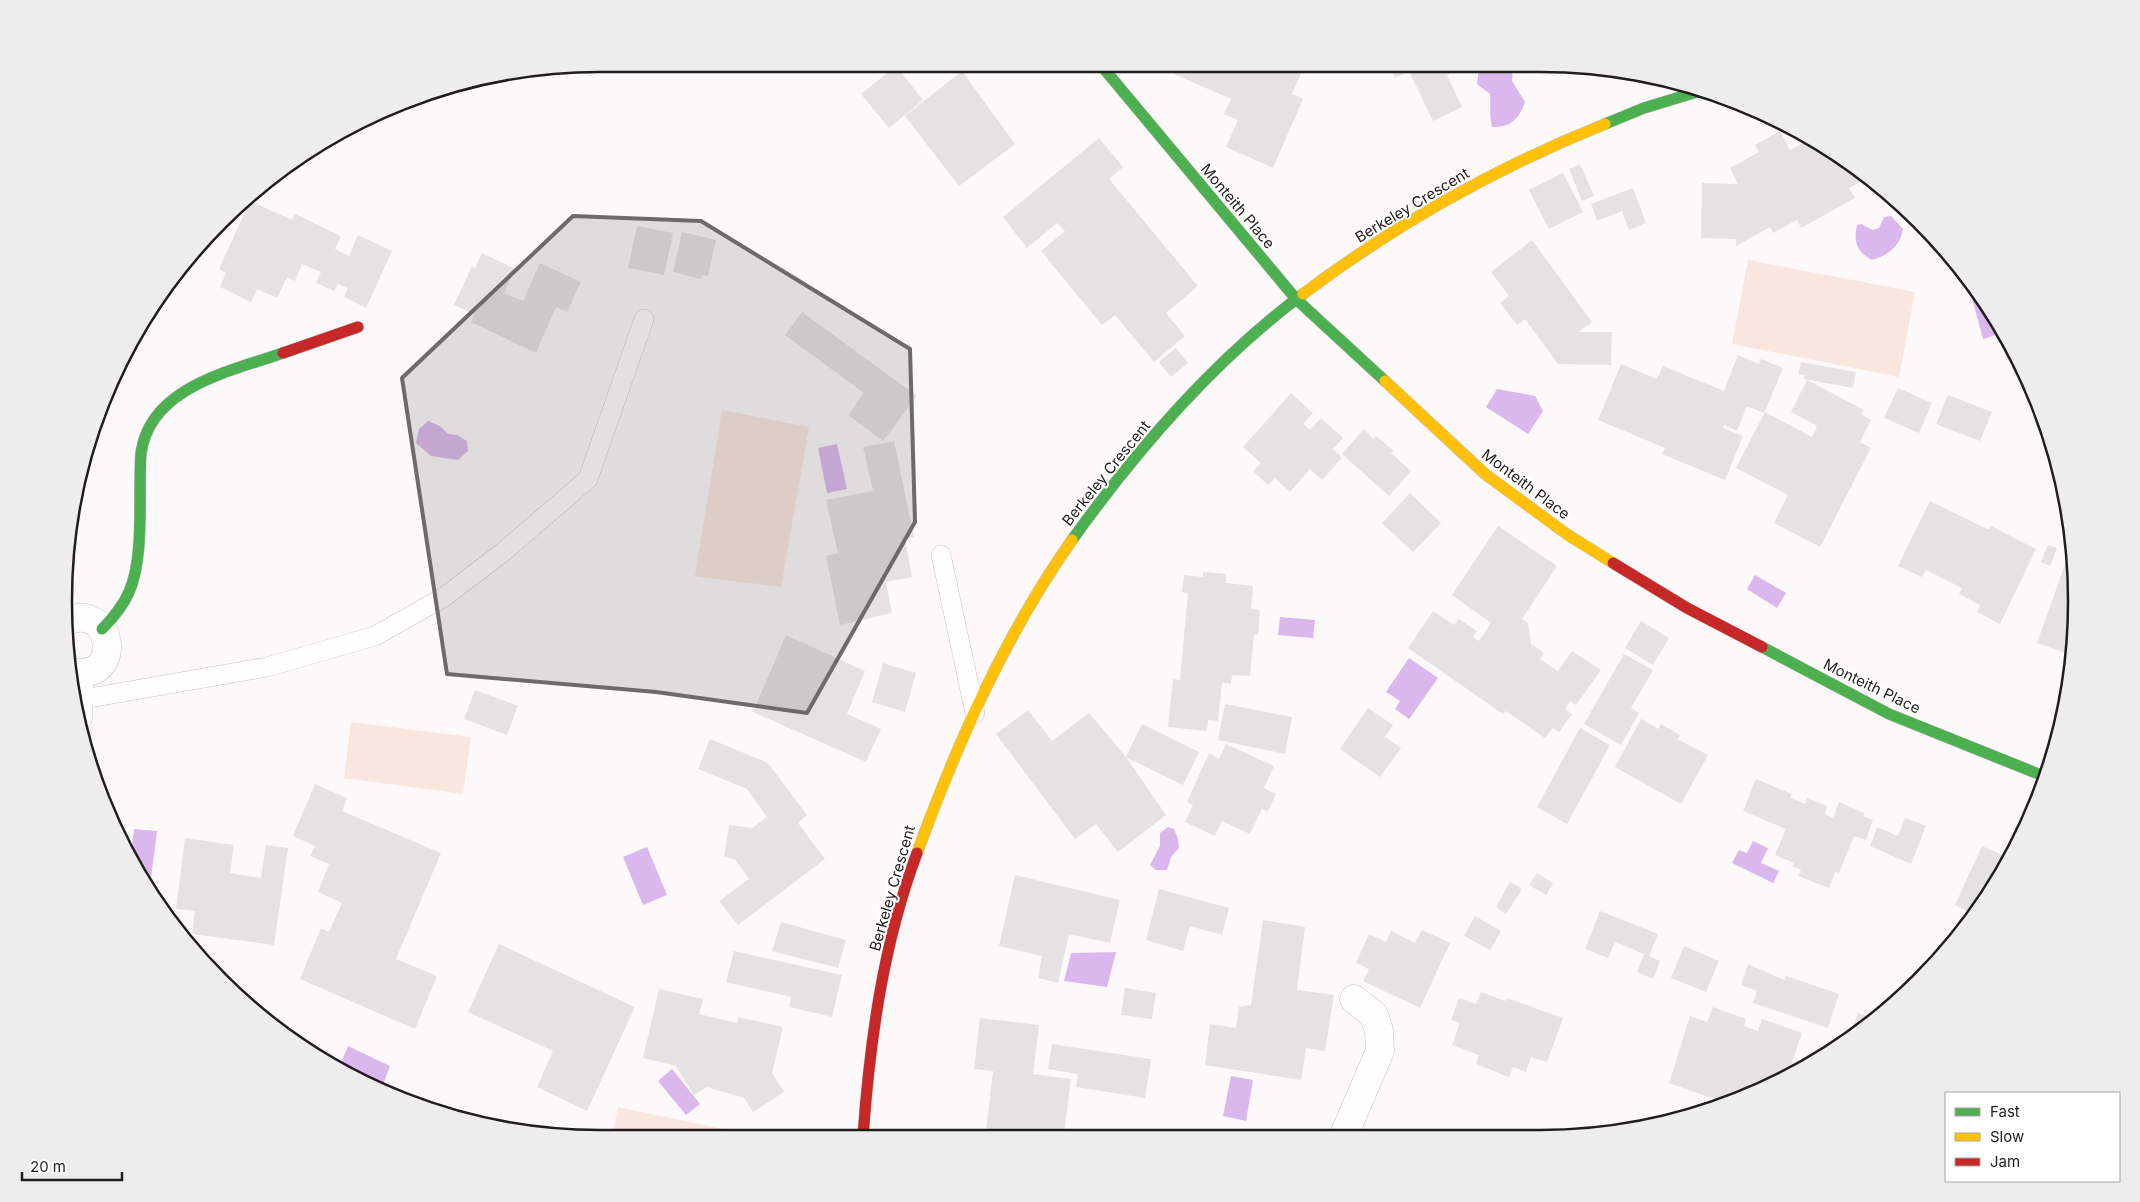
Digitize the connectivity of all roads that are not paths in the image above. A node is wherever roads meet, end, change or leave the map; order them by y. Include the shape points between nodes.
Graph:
1 (1107, 72) edge
2 (1688, 95) edge
3 (1296, 299) junction
4 (644, 319) dead end
5 (358, 327) dead end
6 (941, 555) dead end
7 (73, 619) edge
8 (102, 630) junction
9 (80, 687) edge
10 (81, 691) edge
11 (975, 713) junction
12 (2038, 774) edge
13 (1354, 998) dead end
14 (864, 1130) edge
15 (1346, 1130) edge

1 - 3 street, Monteith Place
2 - 3 street, Berkeley Crescent via 1595,127 1443,201
3 - 11 street, Berkeley Crescent via 1236,348 1169,418 1075,535 1028,608
3 - 12 street, Monteith Place via 1485,474 1568,535 1687,608 1889,714
4 - 10 lane via 588,479 502,553 444,597 375,636 267,668
5 - 8 street via 198,383 163,409 144,438 141,454 134,579 114,618
6 - 11 lane
7 - 8 street via 96,623
8 - 9 street via 108,646 107,654
11 - 14 street, Berkeley Crescent via 920,838 896,916 870,1052
13 - 15 street via 1374,1016 1380,1050

